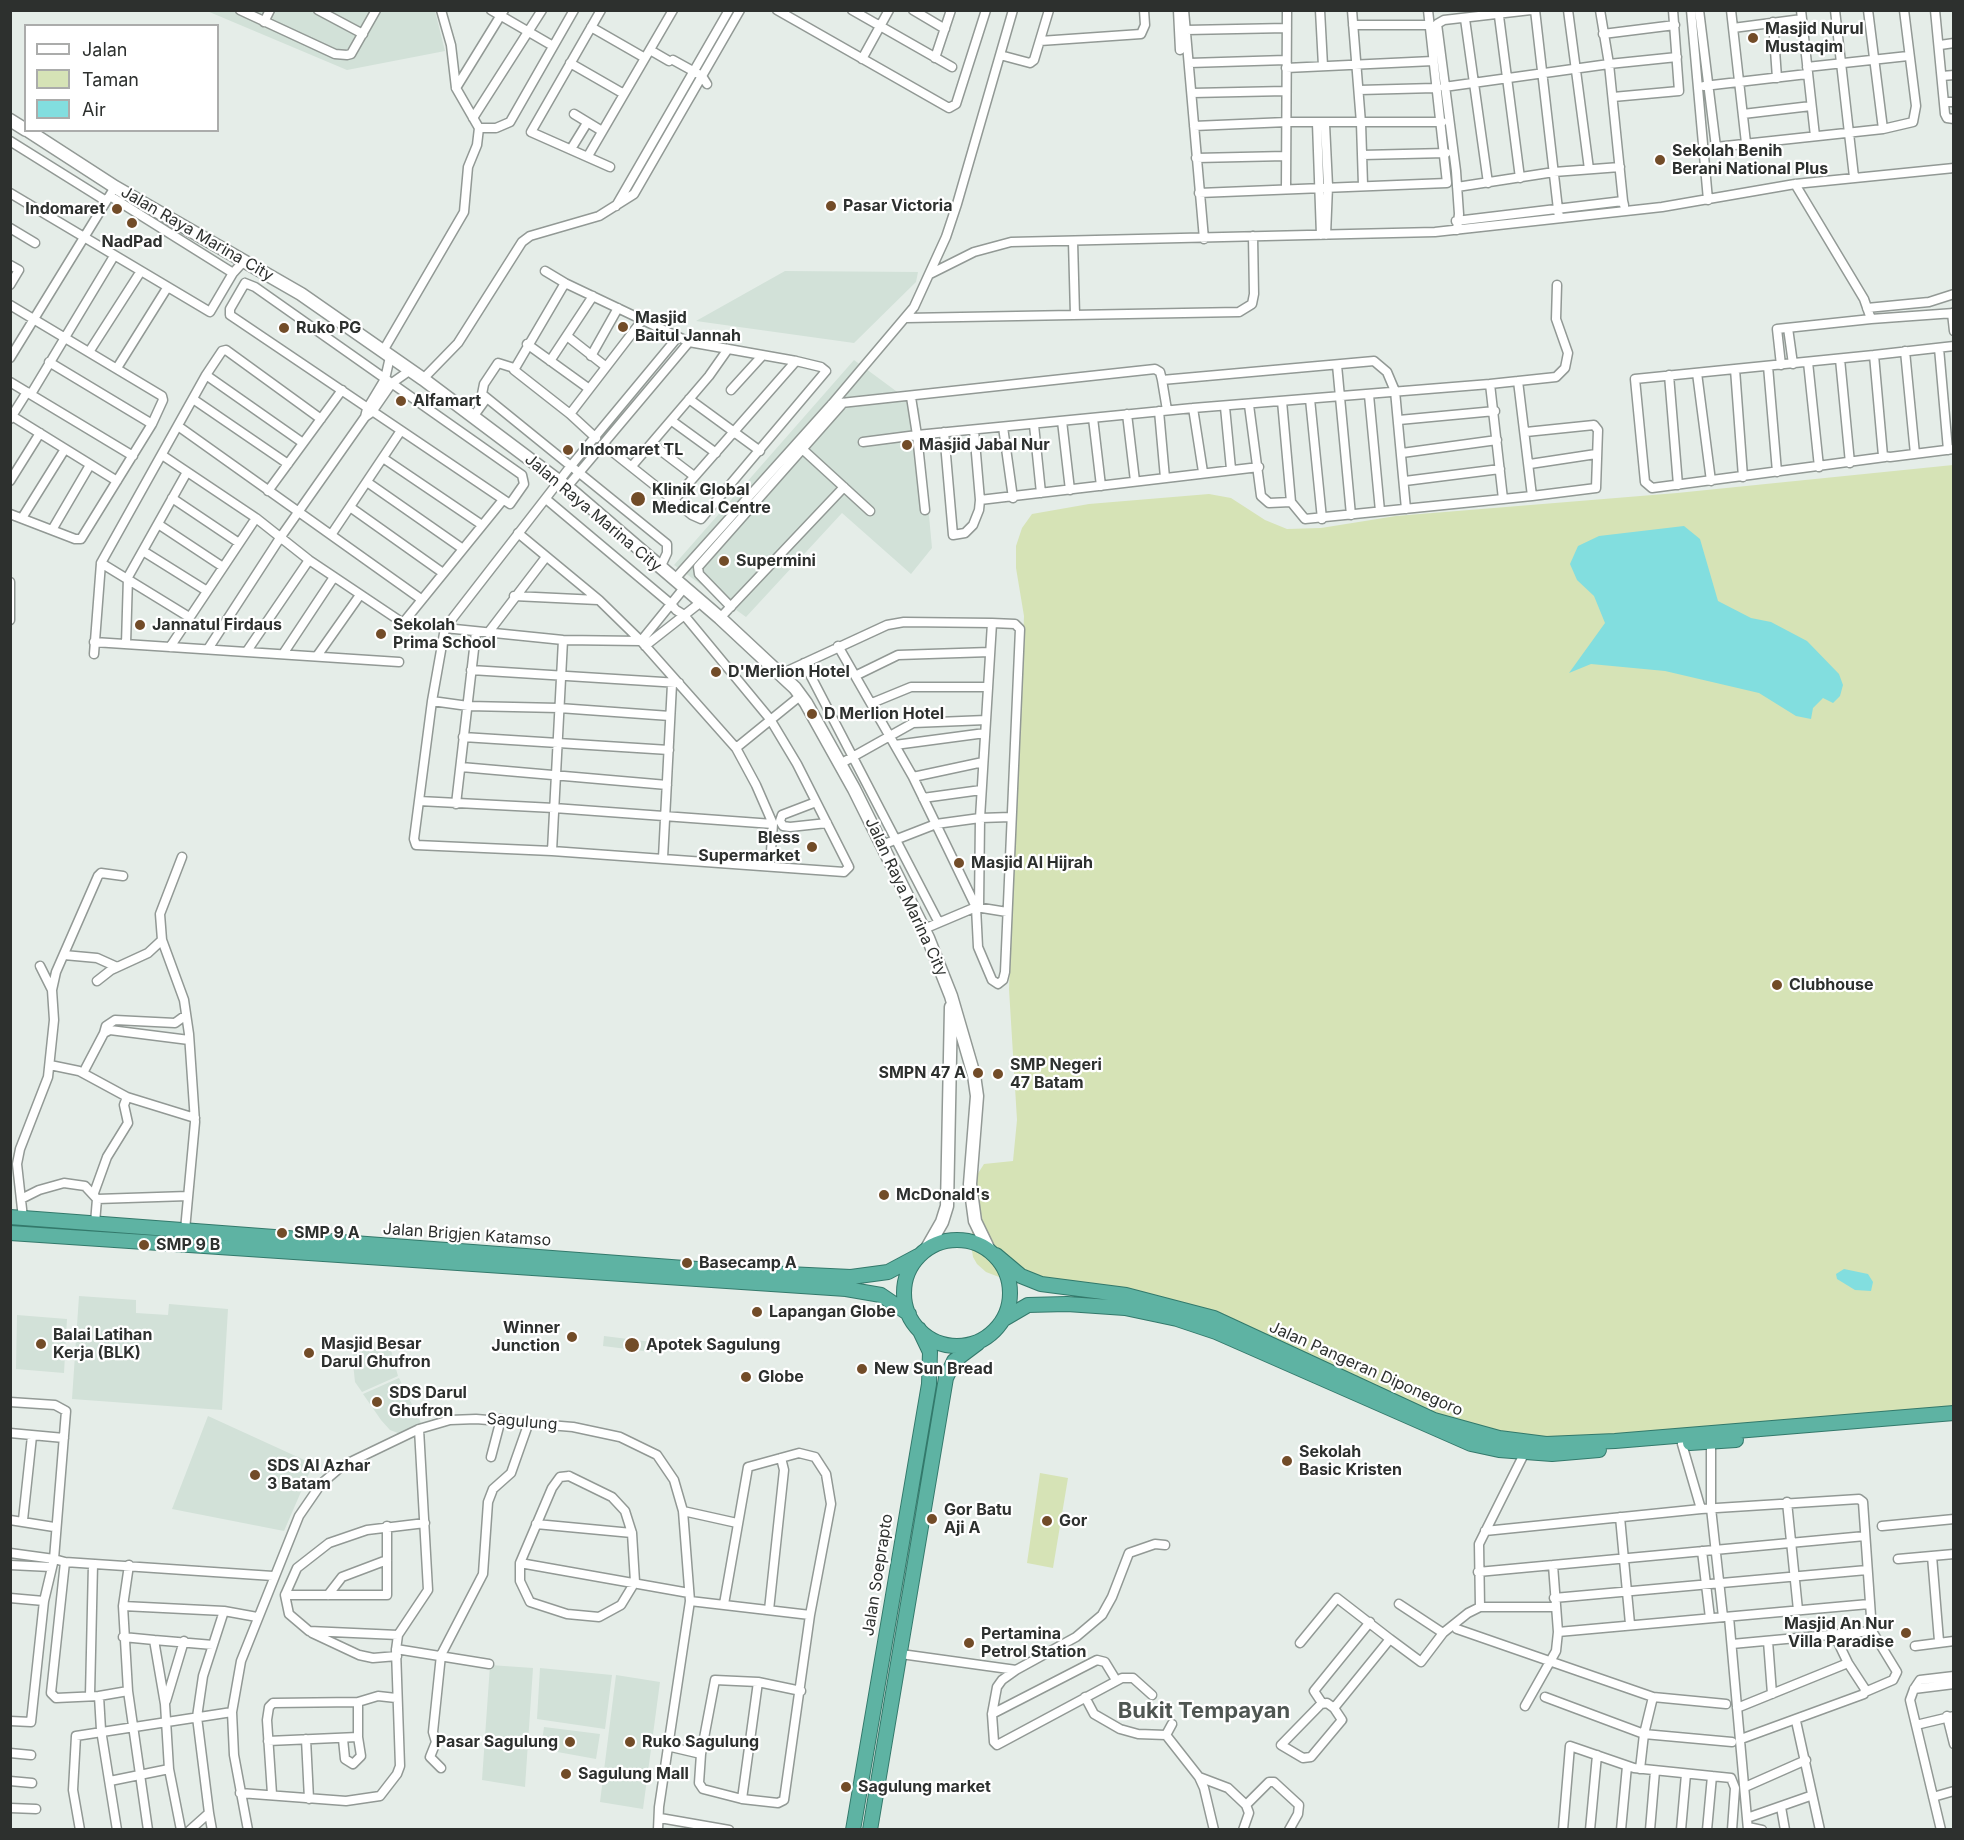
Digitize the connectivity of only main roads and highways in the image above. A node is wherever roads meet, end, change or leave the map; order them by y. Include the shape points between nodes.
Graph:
1 (10, 120) edge
2 (24, 129) edge
3 (29, 132) edge
4 (951, 996) junction
5 (17, 1217) edge
6 (10, 1233) edge
7 (922, 1253) junction
8 (992, 1253) junction
9 (567, 1265) junction
10 (909, 1314) junction
11 (1004, 1319) junction
12 (919, 1329) junction
13 (978, 1342) junction
14 (1953, 1413) edge
15 (1953, 1422) edge
16 (891, 1600) junction
17 (909, 1604) junction
18 (853, 1830) edge
19 (870, 1830) edge

1 - 2 main road, Jalan Raya Marina City
3 - 4 main road, Jalan Raya Marina City via 110,194 301,294 423,379 564,484 781,674 800,696 840,764 924,929
4 - 7 main road, Jalan Raya Marina City via 947,1206 942,1222
4 - 8 main road, Jalan Raya Marina City via 974,1075 970,1184 975,1221
5 - 9 highway, Jalan Brigjen Katamso
6 - 9 highway, Jalan Brigjen Katamso
7 - 8 highway via 948,1240 965,1240
7 - 9 highway, Jalan Brigjen Katamso via 888,1272 851,1277
7 - 10 highway via 908,1271 904,1288
8 - 11 highway via 1006,1269 1011,1286
8 - 14 highway, Jalan Pangeran Diponegoro via 1021,1276 1041,1284 1126,1295 1214,1318 1434,1419 1499,1438 1546,1444 1615,1441
9 - 10 highway, Jalan Brigjen Katamso via 846,1289 881,1295
10 - 12 highway
11 - 13 highway via 993,1333
11 - 15 highway, Jalan Pangeran Diponegoro via 1028,1305 1066,1304 1125,1308 1177,1319 1216,1332 1471,1444 1525,1452 1552,1454
12 - 13 highway via 942,1344
12 - 16 highway, Jalan Soeprapto via 930,1352 929,1384
13 - 17 highway via 954,1361 946,1378
16 - 17 highway via 899,1597
16 - 18 highway, Jalan Soeprapto
17 - 19 highway

